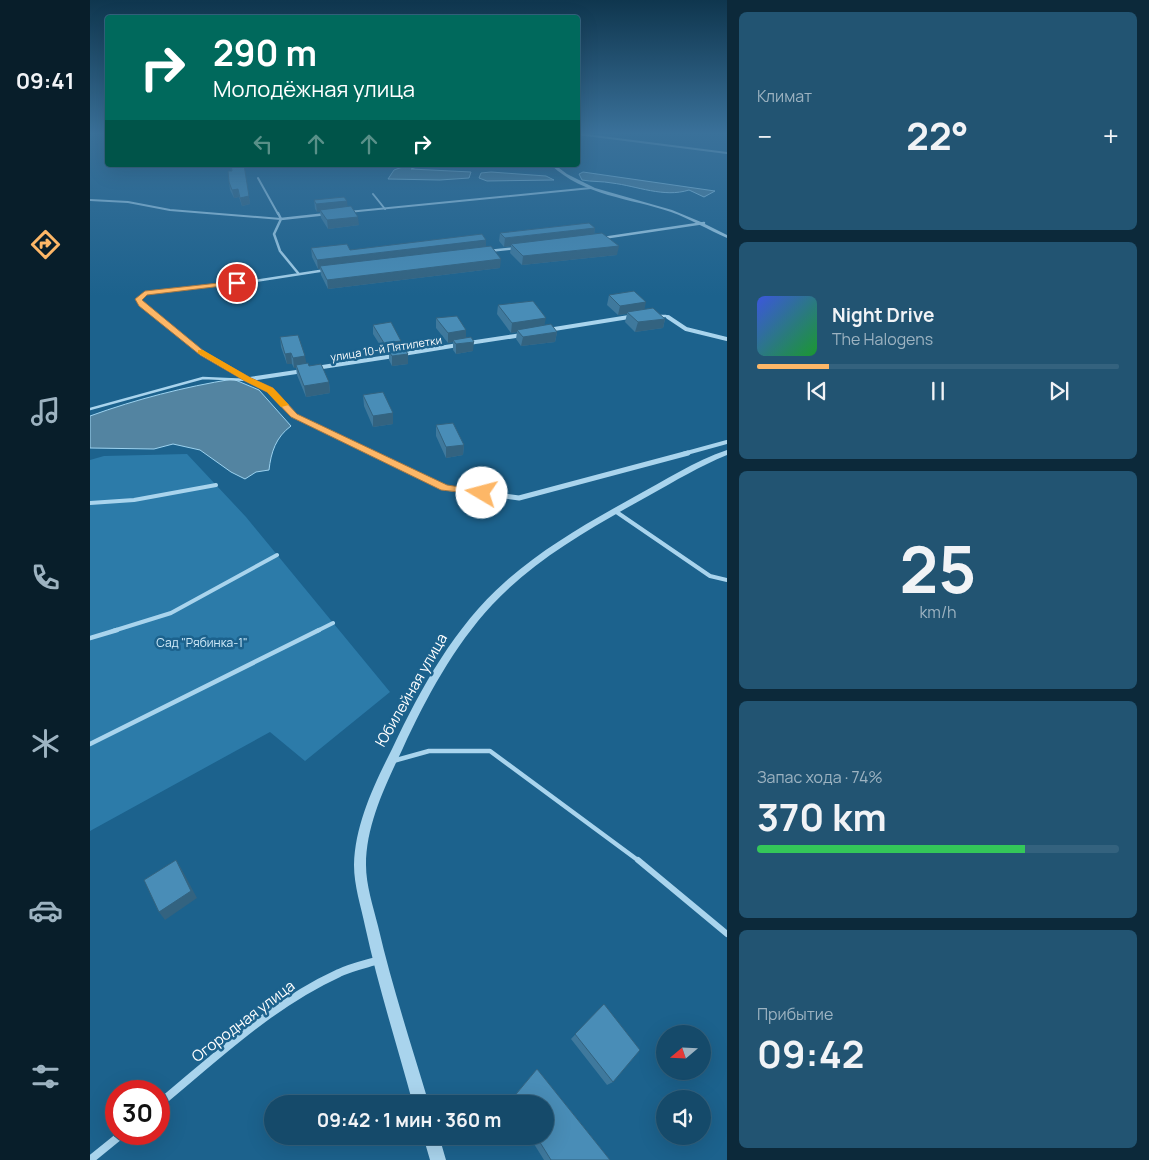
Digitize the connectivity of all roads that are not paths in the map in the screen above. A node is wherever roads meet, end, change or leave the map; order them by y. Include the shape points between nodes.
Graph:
1 (263, 187) edge
2 (591, 188) joint
3 (373, 194) dead end
4 (90, 200) edge
5 (385, 208) junction
6 (347, 212) edge
7 (328, 214) edge
8 (281, 219) junction
9 (704, 223) junction
10 (726, 237) edge
11 (598, 238) edge
12 (521, 247) edge
13 (483, 252) edge
14 (328, 270) edge
15 (298, 273) junction
16 (652, 315) edge
17 (635, 316) edge
18 (538, 332) edge
19 (528, 334) edge
20 (726, 339) edge
21 (248, 380) junction
22 (90, 409) edge
23 (726, 442) edge
24 (726, 452) edge
25 (216, 485) dead end
26 (90, 502) edge
27 (615, 511) junction
28 (277, 555) dead end
29 (726, 580) edge
30 (333, 623) dead end
31 (90, 638) edge
32 (90, 744) edge
33 (390, 762) junction
34 (726, 934) edge
35 (379, 960) junction
36 (170, 1095) edge
37 (418, 1095) edge
38 (108, 1145) edge
39 (434, 1145) edge
40 (90, 1160) edge
41 (438, 1160) edge

1 - 8 street
2 - 5 street
2 - 9 street
3 - 5 lane
4 - 8 lane
5 - 6 street
7 - 8 street
8 - 15 street via 274,234 280,251
9 - 10 street
9 - 11 street
12 - 13 street
14 - 15 street
15 - 21 street via 145,293 139,299 202,353
16 - 20 street via 666,316 686,328
17 - 18 street
19 - 21 street, улица 10-й Пятилетки
21 - 22 lane via 202,378
21 - 23 street via 270,390 294,416 445,488 519,498
24 - 27 street, Юбилейная улица
25 - 26 lane via 134,500
27 - 29 lane via 710,576
27 - 33 street, Юбилейная улица via 563,542 514,580 471,623 410,721
28 - 31 lane via 170,613
30 - 32 lane
33 - 34 lane via 429,750 490,752 628,852
33 - 35 street, Юбилейная улица via 365,832 360,867
35 - 36 street, Огородная улица via 340,972 294,998
35 - 37 street, Юбилейная улица
38 - 40 street
39 - 41 street

